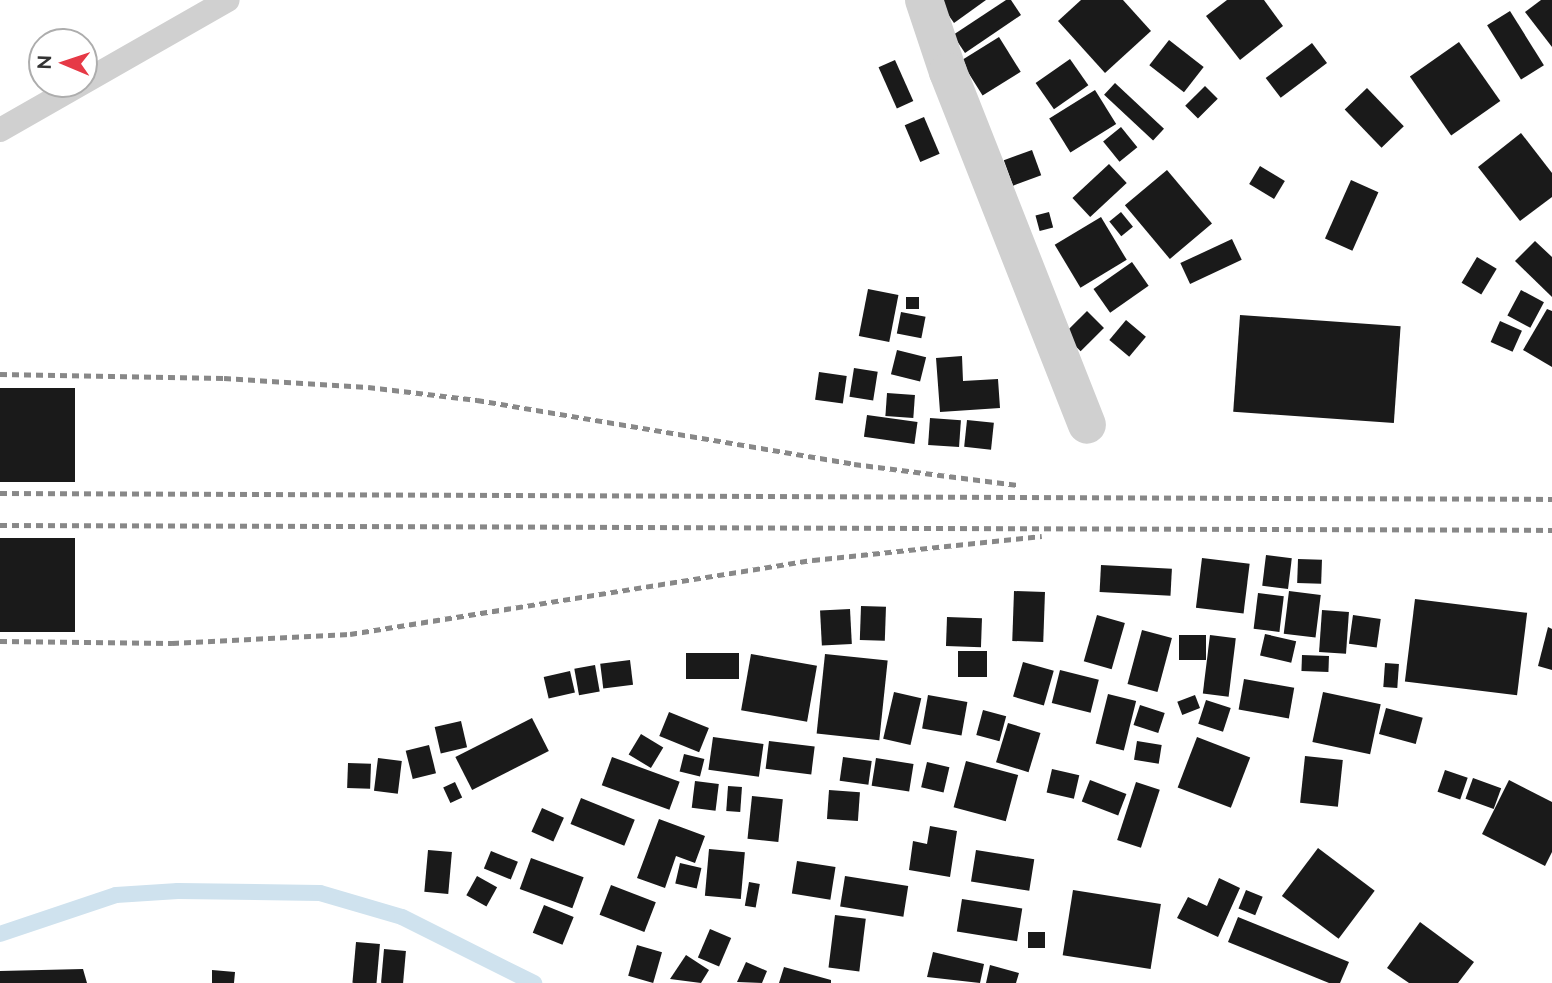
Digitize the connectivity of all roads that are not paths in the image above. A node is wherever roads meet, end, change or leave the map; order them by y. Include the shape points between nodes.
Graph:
1 (228, 0) edge
2 (924, 0) edge
3 (0, 130) edge
4 (1087, 425) dead end

1 - 3 lane
2 - 4 street

